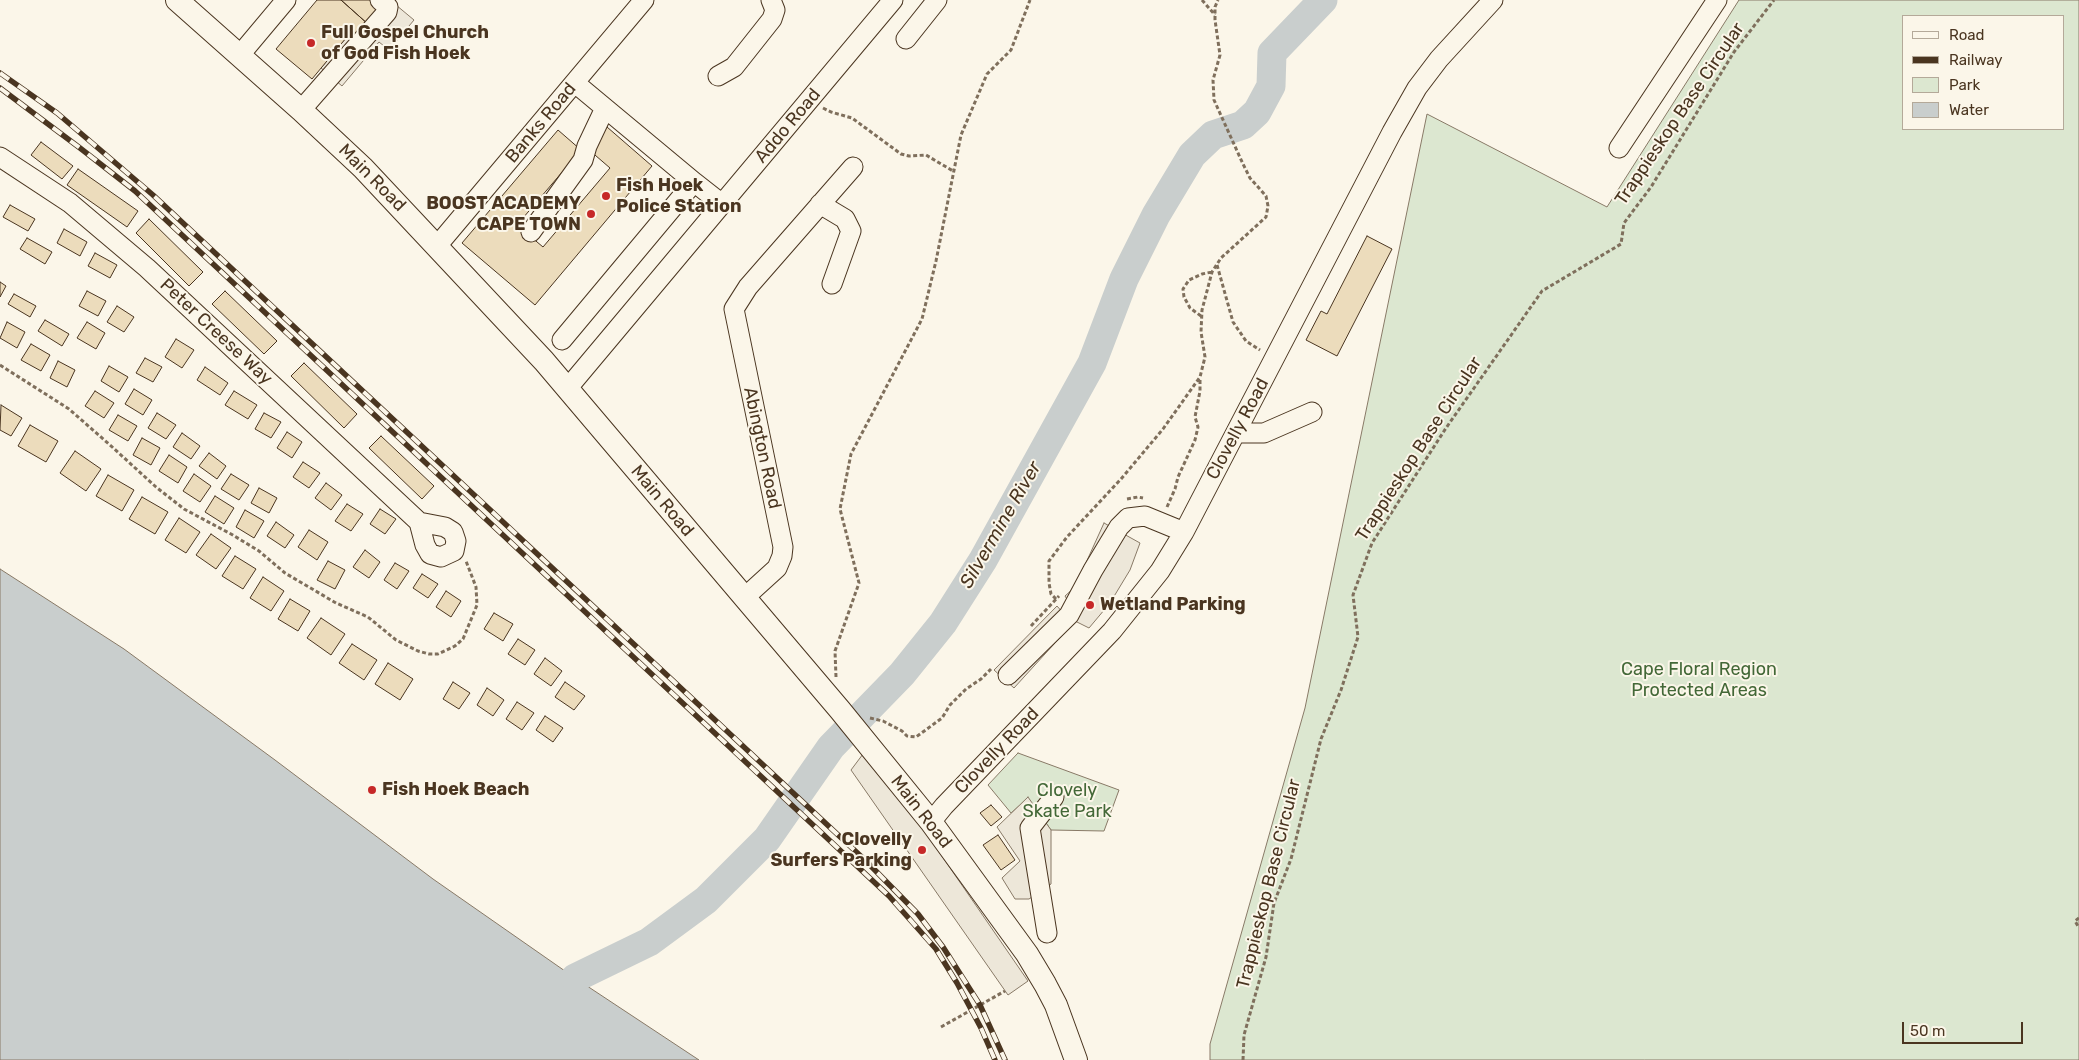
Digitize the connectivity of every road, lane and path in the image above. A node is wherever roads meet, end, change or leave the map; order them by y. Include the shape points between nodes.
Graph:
1 (177, 0) edge
2 (286, 0) edge
3 (380, 0) edge
4 (644, 0) edge
5 (771, 0) edge
6 (893, 0) edge
7 (937, 0) edge
8 (1030, 0) edge
9 (1202, 0) edge
10 (1218, 0) edge
11 (1493, 0) edge
12 (1717, 0) edge
13 (1774, 0) edge
14 (1215, 15) junction
15 (906, 39) dead end
16 (239, 56) junction
17 (718, 76) dead end
18 (575, 82) junction
19 (812, 97) junction
20 (605, 108) junction
21 (301, 110) junction
22 (1619, 148) dead end
23 (0, 157) edge
24 (853, 167) dead end
25 (953, 171) junction
26 (694, 182) junction
27 (722, 204) junction
28 (820, 204) junction
29 (531, 232) dead end
30 (438, 246) junction
31 (1217, 265) junction
32 (1212, 272) junction
33 (832, 284) dead end
34 (1202, 316) junction
35 (562, 340) dead end
36 (1274, 359) junction
37 (0, 365) edge
38 (1200, 377) junction
39 (567, 389) junction
40 (1312, 412) dead end
41 (1236, 433) junction
42 (419, 522) junction
43 (1163, 522) junction
44 (1184, 532) junction
45 (454, 551) junction
46 (744, 598) junction
47 (1056, 599) junction
48 (1069, 615) junction
49 (1030, 627) dead end
50 (1003, 668) joint
51 (836, 677) dead end
52 (871, 719) dead end
53 (1054, 797) dead end
54 (931, 822) junction
55 (2079, 918) edge
56 (2079, 928) edge
57 (1047, 932) dead end
58 (1005, 991) dead end
59 (942, 1027) dead end
60 (1076, 1060) edge
61 (1243, 1060) edge

1 - 16 main road, Main Road
2 - 16 street
3 - 21 street via 388,7 387,12
4 - 18 street, Banks Road
5 - 17 street via 775,10 772,20 734,66
6 - 19 street, Addo Road
7 - 15 street
8 - 25 path via 1011,50 987,74 961,135
9 - 14 path
10 - 14 path
11 - 36 street, Clovelly Road via 1417,88
12 - 22 street
13 - 61 path, Trappieskop Base Circular via 1734,52 1651,187 1624,223 1621,244 1542,291 1446,428 1372,543 1353,595 1358,637 1321,739 1291,859 1274,903 1266,957 1244,1035
14 - 31 path via 1220,55 1213,80 1214,100 1250,178 1266,196 1267,212 1266,217
16 - 21 main road, Main Road
18 - 20 street
18 - 30 street, Banks Road
19 - 25 path via 824,109 852,118 901,154 926,155
19 - 27 street, Addo Road
20 - 26 street
20 - 29 street via 583,160
21 - 30 main road, Main Road via 363,168
23 - 42 street, Peter Creese Way via 70,203 147,268
24 - 28 street, Abington Road
25 - 51 path via 922,319 851,454 840,508 859,583 835,651
26 - 27 street
26 - 35 street
27 - 39 street, Addo Road
28 - 33 street via 845,220 851,231
28 - 46 street, Abington Road via 735,305 734,313 783,546 777,568
30 - 39 main road, Main Road
31 - 32 path
31 - 36 path via 1234,322 1246,341
32 - 34 path
32 - 34 path via 1189,280 1183,289 1190,308
34 - 38 path via 1205,357
36 - 41 street, Clovelly Road
37 - 45 path via 68,409 184,509 252,547 286,573 336,603 368,617 396,640 418,651 438,654 455,646 463,639 475,613 477,595 473,576 464,558
38 - 43 path via 1195,440 1178,476
38 - 47 path via 1155,439 1049,561 1051,594
39 - 46 main road, Main Road
40 - 41 street via 1264,433
41 - 44 street, Clovelly Road
42 - 45 street via 445,527 452,532 456,541
42 - 45 street via 430,554 441,557
43 - 44 street
43 - 48 street via 1144,516 1128,518 1114,534
44 - 54 street, Clovelly Road via 1149,587 1112,631
46 - 54 main road, Main Road
47 - 48 path
47 - 49 path
48 - 50 street
50 - 52 path via 966,689 942,718 916,736 907,736 883,721
53 - 57 street via 1030,828
54 - 60 main road, Main Road via 1027,954 1056,1005
55 - 56 path via 2075,921
58 - 59 path

